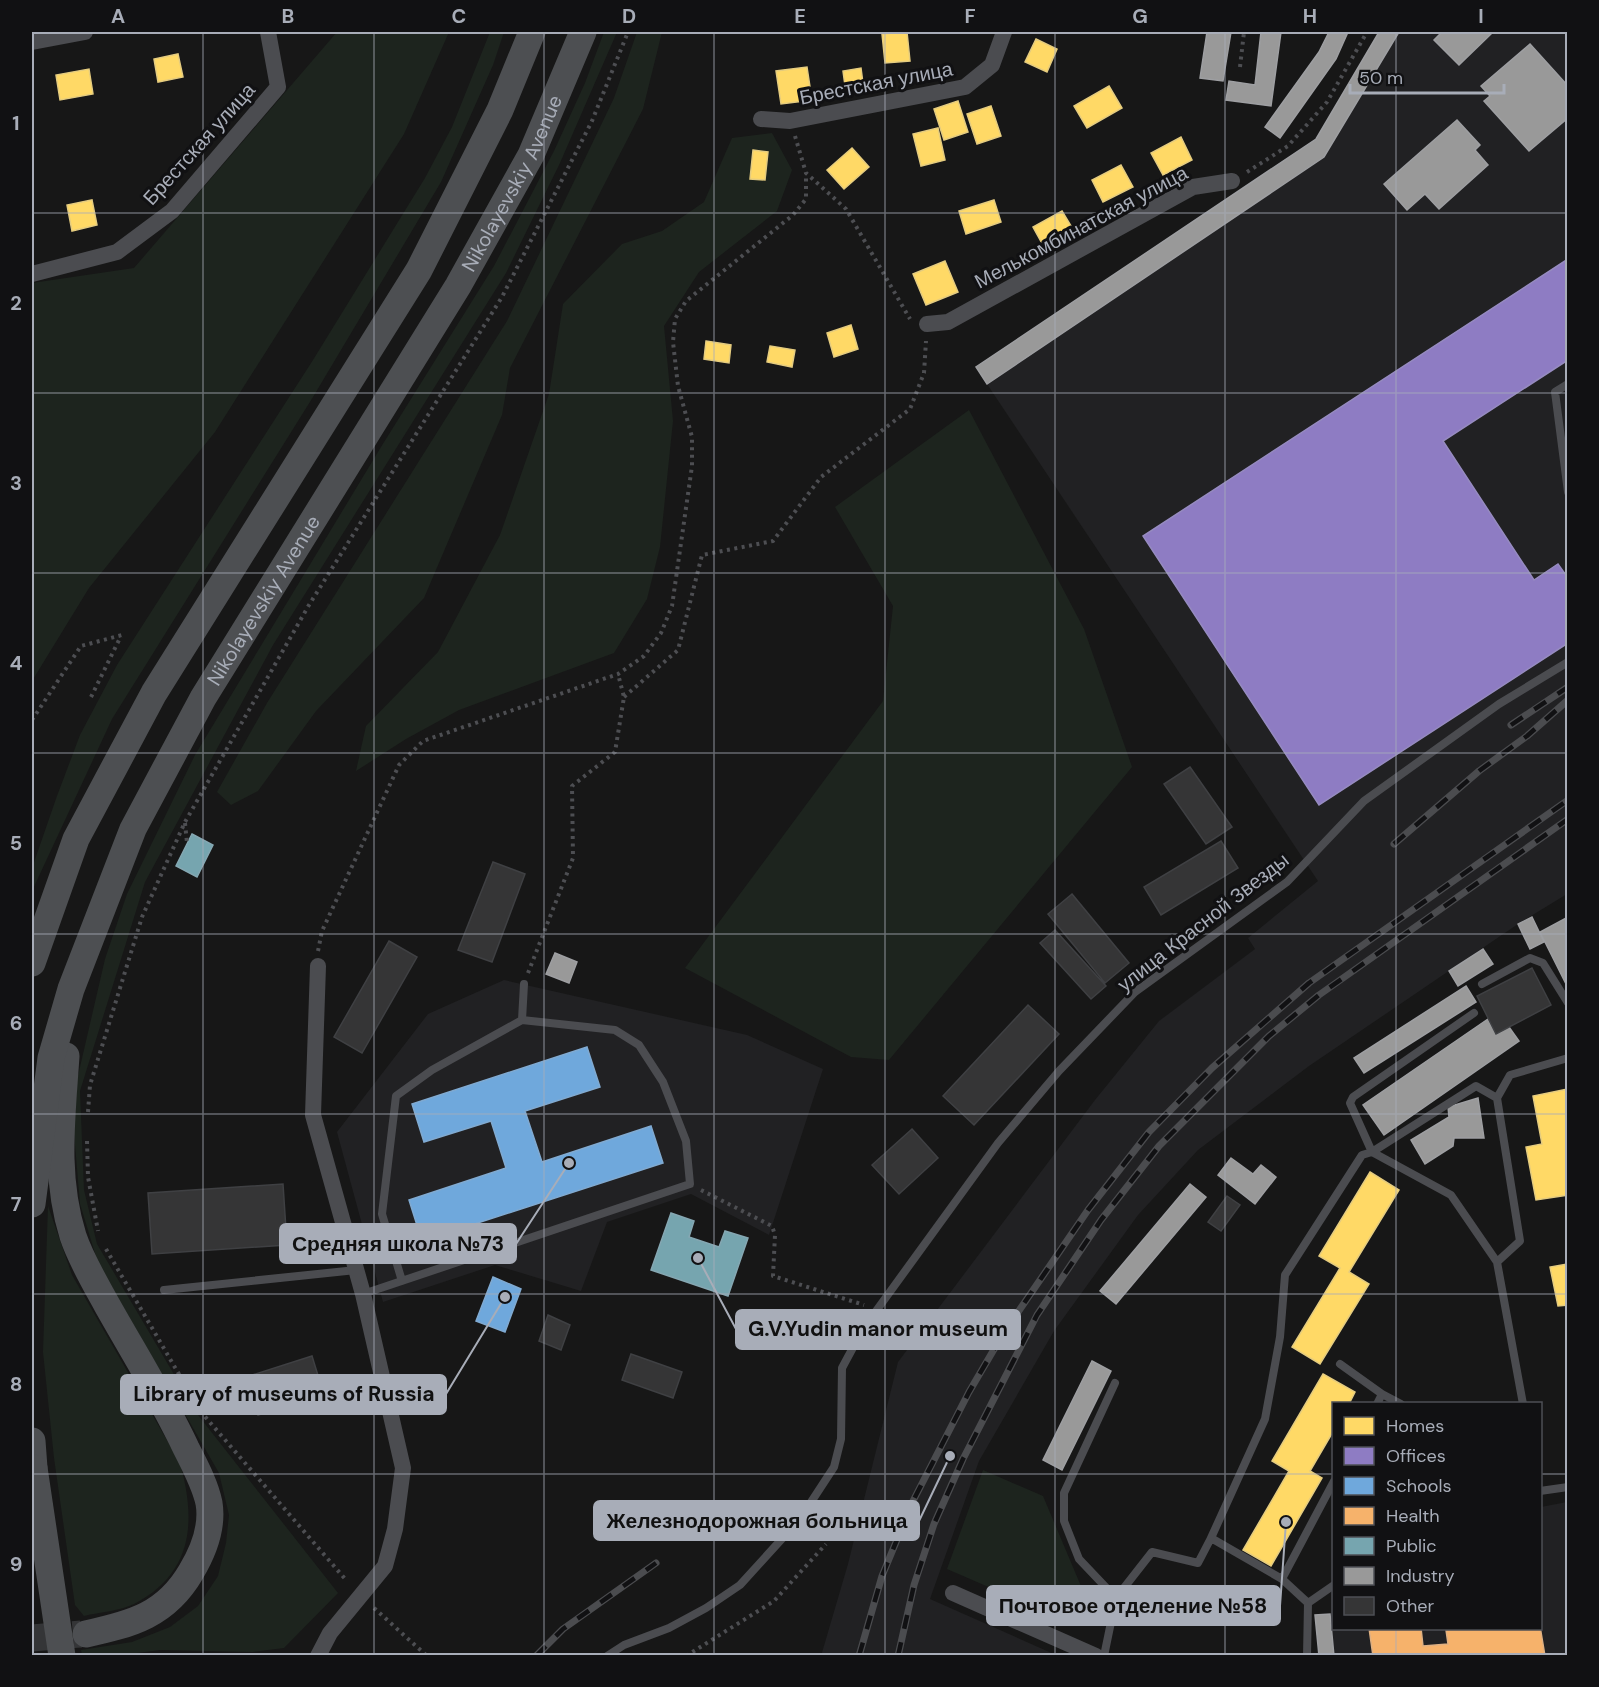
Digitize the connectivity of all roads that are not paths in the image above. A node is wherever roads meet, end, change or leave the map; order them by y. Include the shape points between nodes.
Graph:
1 (85, 32) edge
2 (268, 32) edge
3 (532, 32) edge
4 (584, 32) edge
5 (1004, 32) edge
6 (32, 42) edge
7 (761, 119) dead end
8 (1232, 181) road end
9 (32, 274) edge
10 (927, 324) road end
11 (1568, 384) edge
12 (1568, 492) edge
13 (1568, 662) edge
14 (32, 963) edge
15 (318, 966) road end
16 (524, 984) road end
17 (1482, 984) dead end
18 (71, 989) junction
19 (1568, 1003) edge
20 (1474, 1013) dead end
21 (522, 1020) junction
22 (1568, 1058) edge
23 (1497, 1098) junction
24 (1372, 1152) junction
25 (32, 1204) edge
26 (1497, 1262) junction
27 (356, 1270) junction
28 (402, 1281) junction
29 (164, 1290) dead end
30 (363, 1294) junction
31 (1340, 1364) dead end
32 (1115, 1383) dead end
33 (1382, 1394) junction
34 (1378, 1402) edge
35 (1397, 1402) edge
36 (1523, 1402) edge
37 (32, 1441) edge
38 (1332, 1485) edge
39 (1568, 1486) edge
40 (1542, 1491) edge
41 (1211, 1538) junction
42 (1282, 1579) junction
43 (1332, 1586) edge
44 (953, 1593) dead end
45 (1116, 1598) junction
46 (1308, 1603) junction
47 (86, 1634) tunnel mouth
48 (62, 1656) edge
49 (318, 1656) edge
50 (607, 1656) edge
51 (1096, 1656) edge
52 (1104, 1656) edge
53 (1307, 1656) edge

1 - 6 street
2 - 9 street, Брестская улица via 278,87 172,211 117,252
3 - 14 main road via 500,110 419,270 116,760 76,839
4 - 18 main road, Nikolayevskiy Avenue via 531,156 458,286 203,698 158,778 128,839
5 - 7 street, Брестская улица via 992,65 965,87 790,121
8 - 10 street, Мелькомбинатская улица via 1193,187 948,322
11 - 12 lane via 1555,392
13 - 50 lane, улица Красной Звезды via 1499,704 1364,801 1287,882 1135,992 1059,1071 998,1143 863,1329 842,1368 842,1439 834,1467 800,1520 740,1585 669,1628 624,1645
15 - 27 street via 313,1115
16 - 21 lane
17 - 19 lane via 1530,958 1543,963
18 - 25 main road, Nikolayevskiy Avenue via 46,1080
18 - 47 main road via 60,1132 63,1197 74,1238 182,1438 209,1505 208,1533 201,1555 182,1586 162,1607 129,1624
20 - 24 lane via 1353,1097 1350,1103
21 - 28 lane via 432,1070 396,1095 382,1214
21 - 28 lane via 615,1030 639,1045 663,1082 686,1141 690,1184
22 - 23 lane via 1510,1075
23 - 24 lane via 1476,1086
23 - 26 lane via 1521,1241
24 - 26 lane via 1452,1195
24 - 41 lane via 1362,1155 1285,1275 1280,1336 1265,1419
26 - 36 lane
27 - 29 lane
27 - 30 street
28 - 30 lane
30 - 49 street via 403,1468 395,1529 385,1566 336,1625
31 - 33 lane
32 - 45 lane via 1064,1493 1064,1521 1079,1559
33 - 34 lane
33 - 35 lane
37 - 48 main road, bridge
38 - 42 lane
39 - 40 lane
41 - 42 lane
41 - 45 lane via 1198,1563 1152,1552
42 - 46 lane
43 - 46 lane
44 - 51 street
45 - 52 lane
46 - 53 lane

